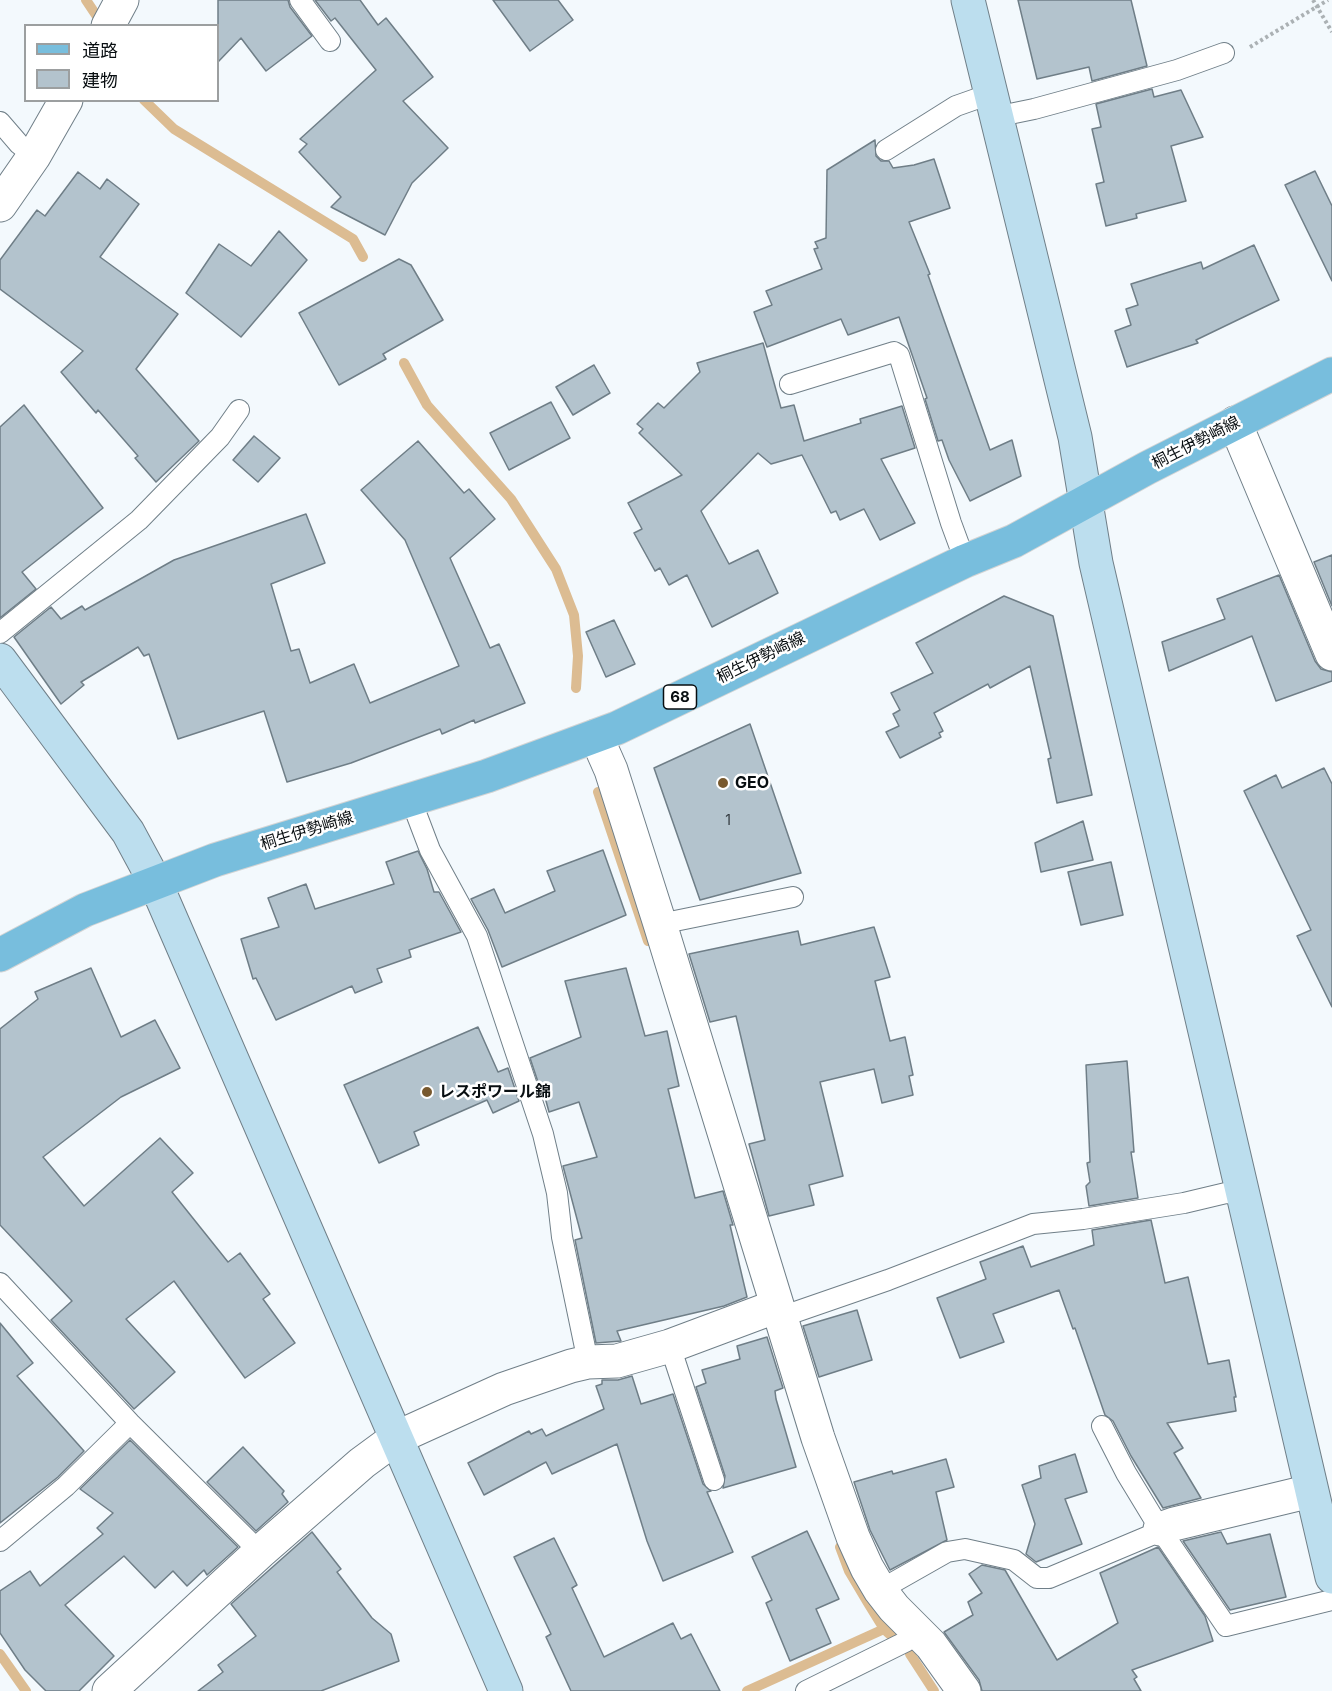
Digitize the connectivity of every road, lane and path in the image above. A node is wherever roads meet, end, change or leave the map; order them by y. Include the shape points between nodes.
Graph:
1 (122, 0) edge
2 (300, 0) edge
3 (968, 0) edge
4 (1313, 0) edge
5 (1328, 0) edge
6 (1317, 7) junction
7 (109, 24) edge
8 (1332, 32) edge
9 (330, 41) dead end
10 (1248, 48) dead end
11 (1224, 53) dead end
12 (65, 102) edge
13 (992, 106) junction
14 (0, 122) edge
15 (886, 150) dead end
16 (34, 156) junction
17 (0, 205) edge
18 (1332, 374) edge
19 (790, 384) dead end
20 (239, 410) dead end
21 (1235, 423) junction
22 (1085, 503) junction
23 (965, 561) junction
24 (0, 633) edge
25 (1332, 654) edge
26 (0, 660) edge
27 (596, 736) junction
28 (411, 800) junction
29 (155, 882) junction
30 (793, 897) dead end
31 (660, 924) junction
32 (0, 955) edge
33 (1243, 1194) junction
34 (0, 1283) edge
35 (779, 1312) junction
36 (670, 1346) junction
37 (588, 1362) junction
38 (130, 1423) junction
39 (1102, 1426) dead end
40 (396, 1438) junction
41 (714, 1480) dead end
42 (1311, 1491) junction
43 (1160, 1529) junction
44 (0, 1541) edge
45 (260, 1552) junction
46 (1332, 1577) edge
47 (880, 1590) junction
48 (1332, 1600) edge
49 (919, 1632) junction
50 (109, 1691) edge
51 (506, 1691) edge
52 (806, 1691) edge
53 (964, 1691) edge

1 - 7 street
2 - 9 lane
3 - 13 street
4 - 6 path
5 - 6 path
6 - 8 path
6 - 10 path
11 - 13 lane via 1178,70 1034,109
12 - 16 street
13 - 15 lane via 956,106
13 - 22 street via 1075,438
14 - 16 lane
16 - 17 street
18 - 21 main road, 桐生伊勢崎線 / 68
19 - 23 lane via 894,352 899,355
20 - 24 lane via 220,437 139,520
21 - 22 main road, 桐生伊勢崎線 / 68
21 - 25 street
22 - 23 main road, 桐生伊勢崎線 / 68 via 1014,541
22 - 33 street via 1166,871
23 - 27 main road, 桐生伊勢崎線 / 68
26 - 29 street via 128,832
27 - 28 main road, 桐生伊勢崎線 / 68
27 - 31 street
28 - 29 main road, 桐生伊勢崎線 / 68 via 249,848
28 - 37 lane via 430,850 477,936 543,1134
29 - 32 main road, 桐生伊勢崎線 / 68 via 86,910
29 - 40 street
30 - 31 lane
31 - 35 street
33 - 35 lane via 1226,1193 1033,1224 888,1280
33 - 42 street
34 - 38 lane
35 - 36 street
35 - 47 street via 853,1537
36 - 37 street via 618,1361
36 - 41 lane
37 - 40 street via 504,1389
38 - 44 lane via 66,1486
38 - 45 lane
39 - 43 lane
40 - 45 street
40 - 51 street
42 - 43 street
42 - 46 street
43 - 47 lane via 1049,1578 1037,1578 1014,1560 965,1549 947,1552
43 - 48 lane via 1226,1626
45 - 50 street
47 - 49 street
49 - 52 lane
49 - 53 street

